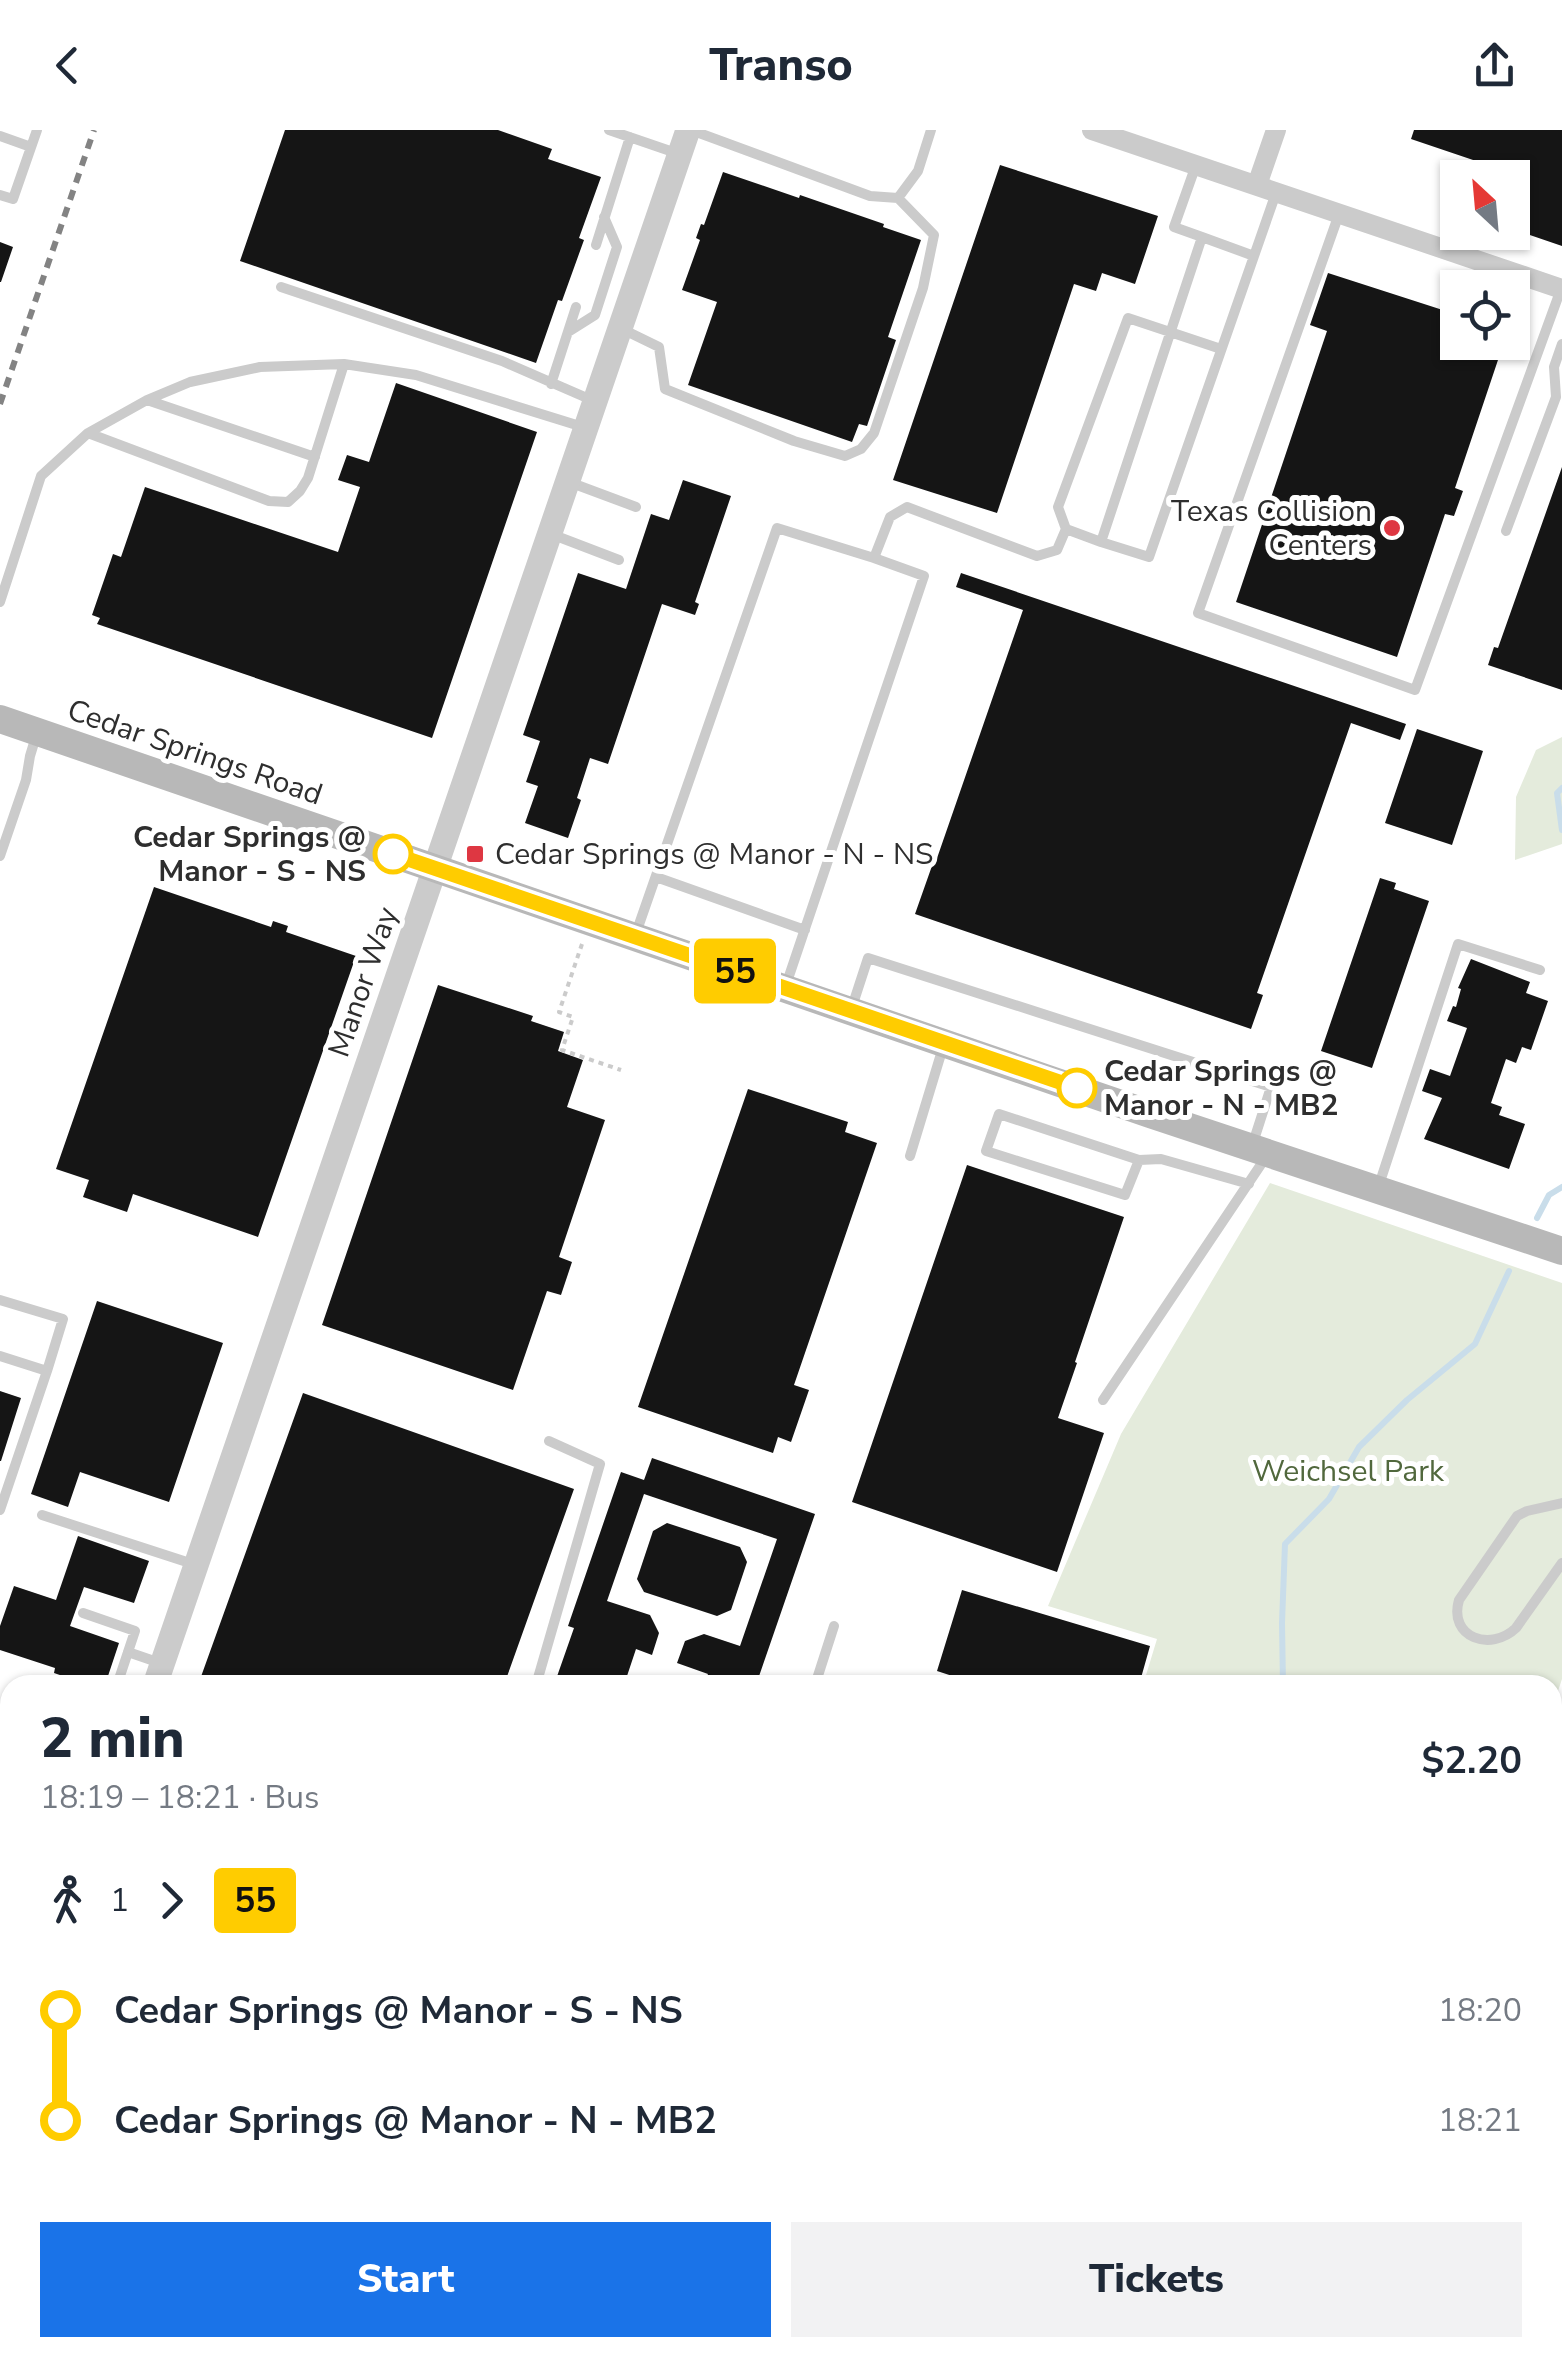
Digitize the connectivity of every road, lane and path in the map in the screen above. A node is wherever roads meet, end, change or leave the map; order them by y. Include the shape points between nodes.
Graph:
1 (36, 130) edge
2 (609, 130) edge
3 (931, 130) edge
4 (1092, 130) edge
5 (1276, 130) edge
6 (0, 136) edge
7 (630, 137) junction
8 (686, 138) edge
9 (31, 147) junction
10 (1196, 165) junction
11 (1267, 189) junction
12 (0, 196) edge
13 (898, 198) junction
14 (1339, 213) junction
15 (604, 218) junction
16 (1202, 237) junction
17 (596, 245) dead end
18 (1254, 256) junction
19 (281, 287) dead end
20 (1561, 289) edge
21 (576, 307) dead end
22 (620, 329) junction
23 (568, 332) junction
24 (1170, 332) junction
25 (1562, 344) edge
26 (1221, 350) junction
27 (344, 364) junction
28 (550, 384) junction
29 (147, 400) junction
30 (595, 402) junction
31 (586, 428) junction
32 (88, 433) junction
33 (315, 457) junction
34 (568, 481) junction
35 (636, 507) dead end
36 (1066, 529) junction
37 (1506, 530) dead end
38 (550, 534) junction
39 (1101, 542) junction
40 (874, 558) junction
41 (620, 560) dead end
42 (0, 602) edge
43 (0, 719) edge
44 (37, 732) junction
45 (0, 856) edge
46 (436, 869) junction
47 (656, 877) junction
48 (805, 930) junction
49 (635, 937) junction
50 (582, 942) dead end
51 (1540, 970) dead end
52 (785, 988) junction
53 (850, 1011) junction
54 (944, 1043) junction
55 (622, 1070) dead end
56 (1260, 1150) junction
57 (910, 1156) dead end
58 (1139, 1160) junction
59 (1249, 1184) junction
60 (1378, 1189) junction
61 (1562, 1250) edge
62 (0, 1300) edge
63 (0, 1356) edge
64 (47, 1371) junction
65 (1103, 1400) dead end
66 (548, 1441) dead end
67 (1562, 1503) edge
68 (0, 1510) edge
69 (42, 1515) dead end
70 (1562, 1564) edge
71 (197, 1565) junction
72 (83, 1613) dead end
73 (834, 1626) dead end
74 (128, 1652) junction
75 (159, 1674) edge
76 (120, 1675) edge
77 (539, 1675) edge
78 (818, 1675) edge

1 - 9 lane
2 - 7 lane
3 - 13 lane via 918,170
4 - 10 street
5 - 11 street
6 - 9 lane
7 - 8 lane
7 - 15 lane
8 - 13 lane via 870,196
8 - 22 street, Manor Way
9 - 12 lane via 13,199
10 - 11 street
10 - 16 lane via 1174,228
11 - 14 street
11 - 18 lane
13 - 22 lane via 934,236 874,433 861,449 845,456 810,446 665,389 659,347
14 - 20 street
14 - 20 lane via 1198,613 1416,690
15 - 17 lane
15 - 23 lane via 617,247 595,315
16 - 18 lane
16 - 24 lane
18 - 26 lane
19 - 28 lane via 502,361
21 - 23 lane
22 - 30 street, Manor Way
23 - 28 lane
24 - 26 lane
24 - 36 lane via 1128,318 1058,507
24 - 39 lane
25 - 37 lane via 1554,367 1556,396
26 - 39 lane via 1149,558
27 - 29 lane via 260,366
27 - 31 lane via 416,375
27 - 33 lane
28 - 30 lane
29 - 32 lane
29 - 33 lane
30 - 31 street, Manor Way
31 - 34 street, Manor Way
32 - 33 lane via 269,501 288,502 300,491
32 - 42 lane via 40,476
34 - 35 lane
34 - 38 street, Manor Way
36 - 39 lane
36 - 40 lane via 1057,550 1037,556 906,507 890,517
38 - 41 lane
38 - 46 street, Manor Way
40 - 47 lane via 776,528
40 - 48 lane via 924,576
43 - 44 main road, Cedar Springs Road
44 - 45 lane
44 - 46 main road, Cedar Springs Road
46 - 49 main road, Cedar Springs Road
46 - 71 street, Manor Way
47 - 48 lane
47 - 49 lane
48 - 52 lane
49 - 52 main road, Cedar Springs Road
50 - 55 path via 559,1012 573,1017 562,1050
51 - 60 lane via 1458,944
52 - 53 main road, Cedar Springs Road
53 - 54 main road, Cedar Springs Road
53 - 56 lane via 868,958 1271,1086
54 - 56 main road, Cedar Springs Road
54 - 57 lane
56 - 59 lane
56 - 60 main road, Cedar Springs Road
58 - 58 lane via 999,1114 986,1151 1125,1195
58 - 59 lane via 1161,1159
59 - 65 lane
60 - 61 main road, Cedar Springs Road
62 - 64 lane via 63,1319
63 - 64 lane
64 - 68 lane
66 - 77 lane via 600,1464
67 - 70 lane via 1513,1521 1459,1600 1458,1623 1486,1641 1508,1636
69 - 71 lane
71 - 75 street, Manor Way
72 - 74 lane via 135,1632
73 - 78 lane
74 - 75 lane
74 - 76 lane

